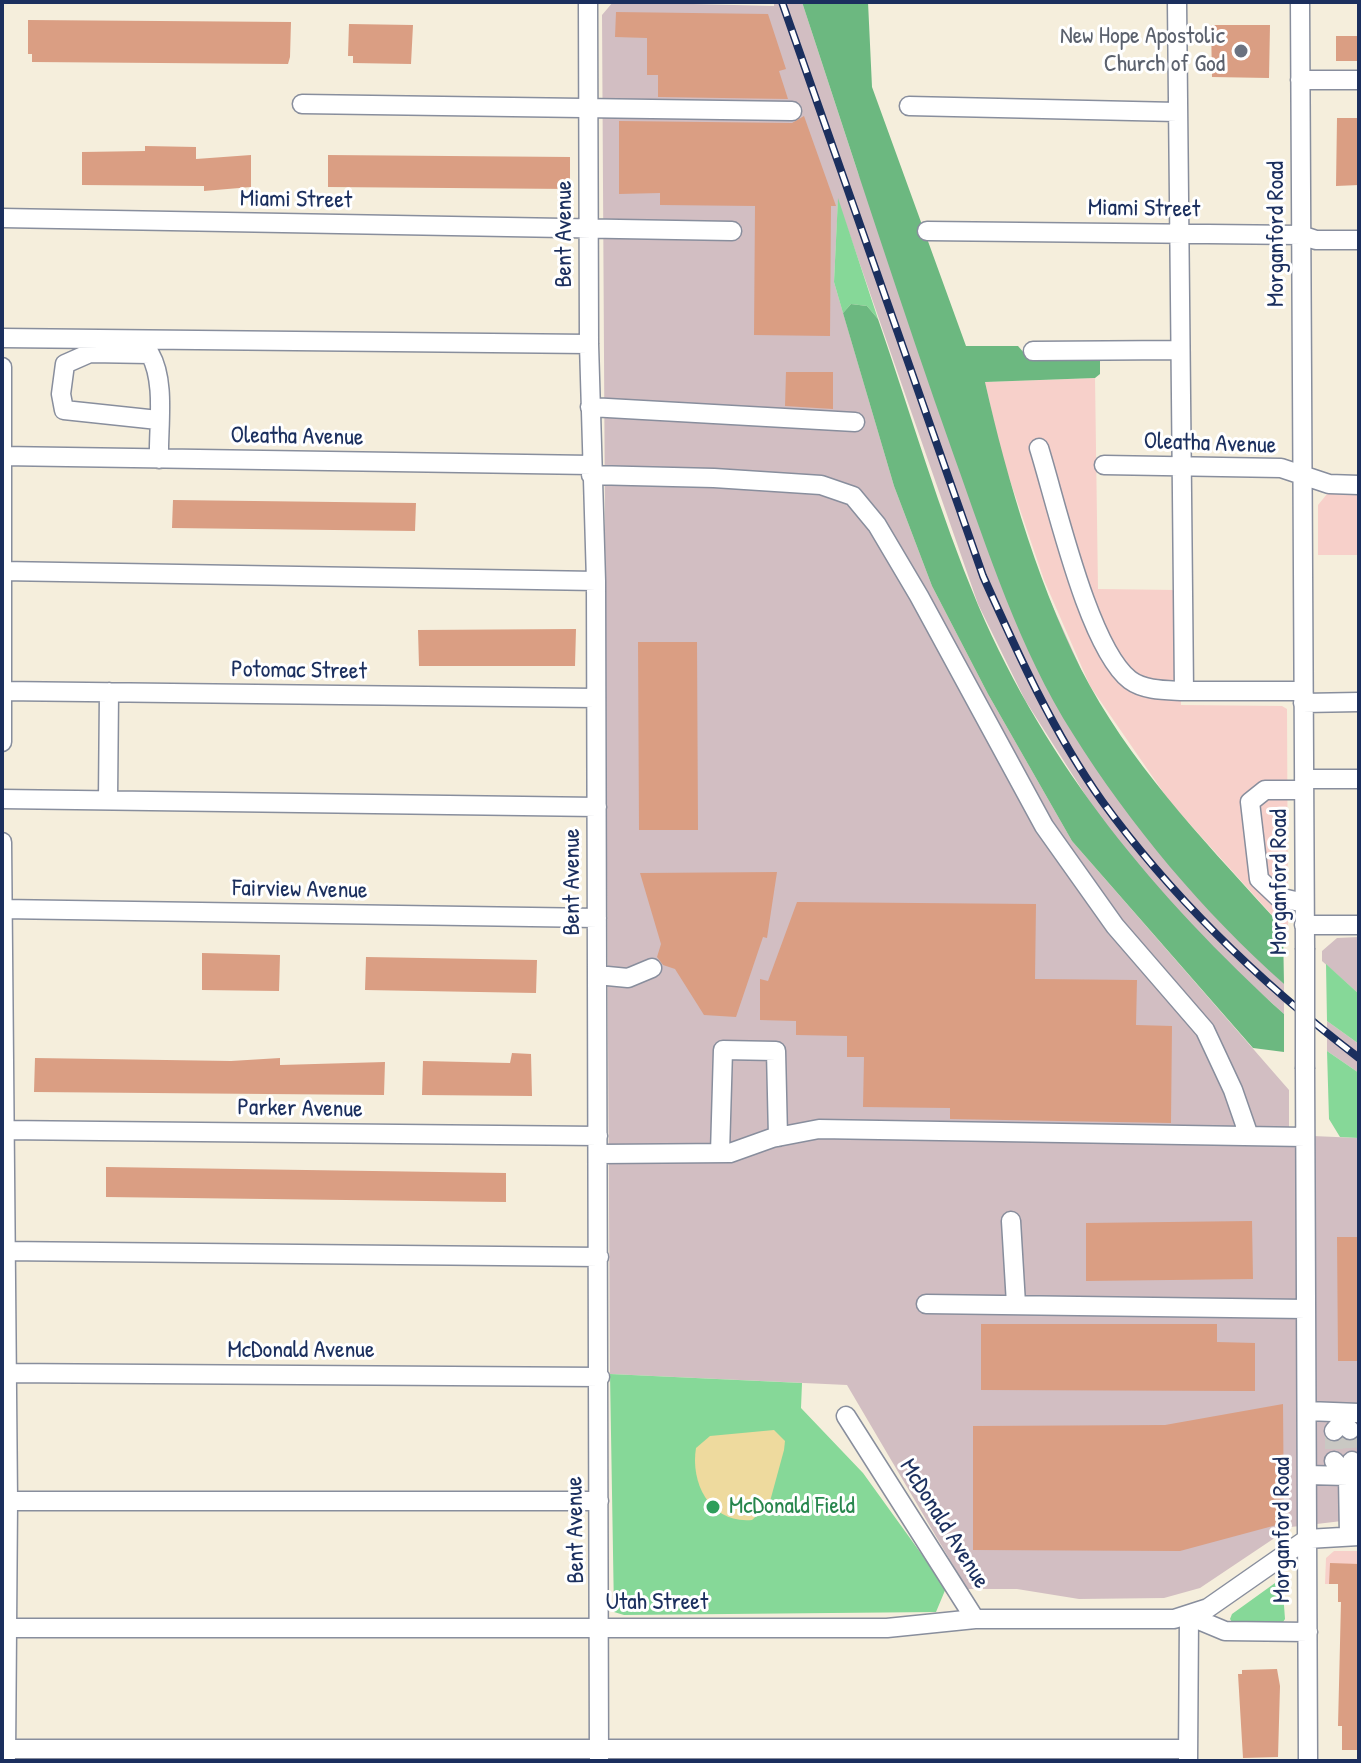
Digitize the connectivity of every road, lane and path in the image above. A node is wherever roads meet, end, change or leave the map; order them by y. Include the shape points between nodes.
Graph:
1 (588, 2) edge
2 (1177, 2) edge
3 (1300, 2) edge
4 (1300, 80) junction
5 (1359, 80) edge
6 (302, 104) dead end
7 (909, 106) dead end
8 (588, 109) junction
9 (792, 111) dead end
10 (1177, 112) junction
11 (2, 218) edge
12 (589, 229) junction
13 (732, 231) dead end
14 (927, 231) dead end
15 (1179, 233) junction
16 (1301, 235) junction
17 (1359, 240) edge
18 (2, 338) edge
19 (589, 344) junction
20 (1179, 350) junction
21 (1033, 351) dead end
22 (2, 367) edge
23 (590, 407) junction
24 (158, 420) junction
25 (855, 422) dead end
26 (1039, 448) dead end
27 (3, 456) edge
28 (159, 459) junction
29 (1104, 465) dead end
30 (1180, 467) junction
31 (591, 470) junction
32 (1302, 476) junction
33 (1359, 485) edge
34 (3, 571) edge
35 (596, 581) junction
36 (2, 691) edge
37 (1184, 691) junction
38 (109, 692) junction
39 (1303, 697) junction
40 (595, 698) junction
41 (1359, 702) edge
42 (2, 742) edge
43 (1359, 779) edge
44 (1304, 784) junction
45 (2, 799) edge
46 (108, 800) junction
47 (597, 807) junction
48 (2, 842) edge
49 (1304, 903) junction
50 (3, 909) edge
51 (597, 918) junction
52 (1304, 925) junction
53 (1359, 925) edge
54 (652, 968) dead end
55 (597, 975) junction
56 (3, 1017) edge
57 (4, 1130) edge
58 (1249, 1136) junction
59 (778, 1137) junction
60 (1305, 1137) junction
61 (598, 1145) junction
62 (720, 1153) junction
63 (1011, 1221) dead end
64 (4, 1251) edge
65 (599, 1257) junction
66 (926, 1304) dead end
67 (1016, 1304) junction
68 (1306, 1309) junction
69 (5, 1373) edge
70 (600, 1377) junction
71 (1307, 1411) junction
72 (846, 1416) dead end
73 (1346, 1422) edge
74 (1348, 1468) edge
75 (1307, 1475) junction
76 (5, 1501) edge
77 (599, 1501) junction
78 (1354, 1536) edge
79 (1307, 1539) junction
80 (1189, 1616) junction
81 (975, 1619) junction
82 (601, 1627) junction
83 (5, 1628) edge
84 (1308, 1632) junction
85 (4, 1753) edge
86 (599, 1754) edge
87 (1188, 1755) edge
88 (1308, 1761) edge

1 - 8 street, Bent Avenue
2 - 10 street
3 - 4 street, Morganford Road
4 - 5 street
4 - 16 street, Morganford Road
6 - 8 street
7 - 10 street
8 - 9 street
8 - 12 street, Bent Avenue
10 - 15 street
11 - 12 street, Miami Street
12 - 13 street, Miami Street
12 - 19 street, Bent Avenue
14 - 15 street, Miami Street
15 - 16 street, Miami Street
15 - 20 street
16 - 17 street, Miami Street
16 - 32 street, Morganford Road
18 - 19 street
19 - 23 street, Bent Avenue
20 - 21 street
20 - 30 street
22 - 27 street
23 - 25 street
23 - 31 street, Bent Avenue
24 - 24 street via 157,367 150,354 90,353 65,364 64,410
24 - 28 street
26 - 37 street via 1093,618 1110,655 1131,681 1154,690
27 - 28 street, Oleatha Avenue
27 - 34 street
28 - 31 street, Oleatha Avenue
29 - 30 street, Oleatha Avenue
30 - 32 street, Oleatha Avenue via 1281,468
30 - 37 street
31 - 35 street, Bent Avenue
31 - 58 street, Oleatha Avenue via 821,485 853,496 877,525 919,596 1044,826 1115,926 1205,1030
32 - 33 street, Oleatha Avenue
32 - 39 street, Morganford Road
34 - 35 street
34 - 36 street
35 - 40 street, Bent Avenue
36 - 38 street, Potomac Street
36 - 42 street
37 - 39 street
38 - 40 street, Potomac Street
38 - 46 street
39 - 41 street
39 - 44 street, Morganford Road
40 - 47 street, Bent Avenue
43 - 44 street
44 - 49 street, Morganford Road
44 - 49 street via 1265,790 1250,802 1259,879 1278,897
45 - 46 street
46 - 47 street
47 - 51 street, Bent Avenue
48 - 50 street
49 - 52 street, Morganford Road
50 - 51 street, Fairview Avenue
50 - 56 street
51 - 55 street, Bent Avenue
52 - 53 street
52 - 60 street, Morganford Road, bridge
54 - 55 street via 628,978
55 - 61 street, Bent Avenue
56 - 57 street
57 - 61 street, Parker Avenue
57 - 64 street
58 - 59 street, Parker Avenue via 819,1129
58 - 60 street, Parker Avenue
59 - 62 street, Parker Avenue
59 - 62 street via 776,1051 723,1050
60 - 68 street, Morganford Road
61 - 62 street, Parker Avenue
61 - 65 street, Bent Avenue
63 - 67 street
64 - 65 street
64 - 69 street
65 - 70 street, Bent Avenue
66 - 67 street
67 - 68 street
68 - 71 street, Morganford Road
69 - 70 street, McDonald Avenue
69 - 76 street
70 - 77 street, Bent Avenue
71 - 73 street
71 - 75 street, Morganford Road
72 - 81 street, McDonald Avenue
74 - 75 street
74 - 78 street
75 - 79 street, Morganford Road
76 - 77 street
76 - 83 street
77 - 82 street, Bent Avenue
78 - 79 street
79 - 80 street
79 - 84 street, Morganford Road
80 - 81 street, Utah Street
80 - 84 street, Utah Street via 1225,1631
80 - 87 street
81 - 82 street, Utah Street via 902,1627
82 - 83 street, Utah Street
82 - 86 street, Bent Avenue
83 - 85 street
84 - 88 street, Morganford Road
85 - 86 street
86 - 87 street

